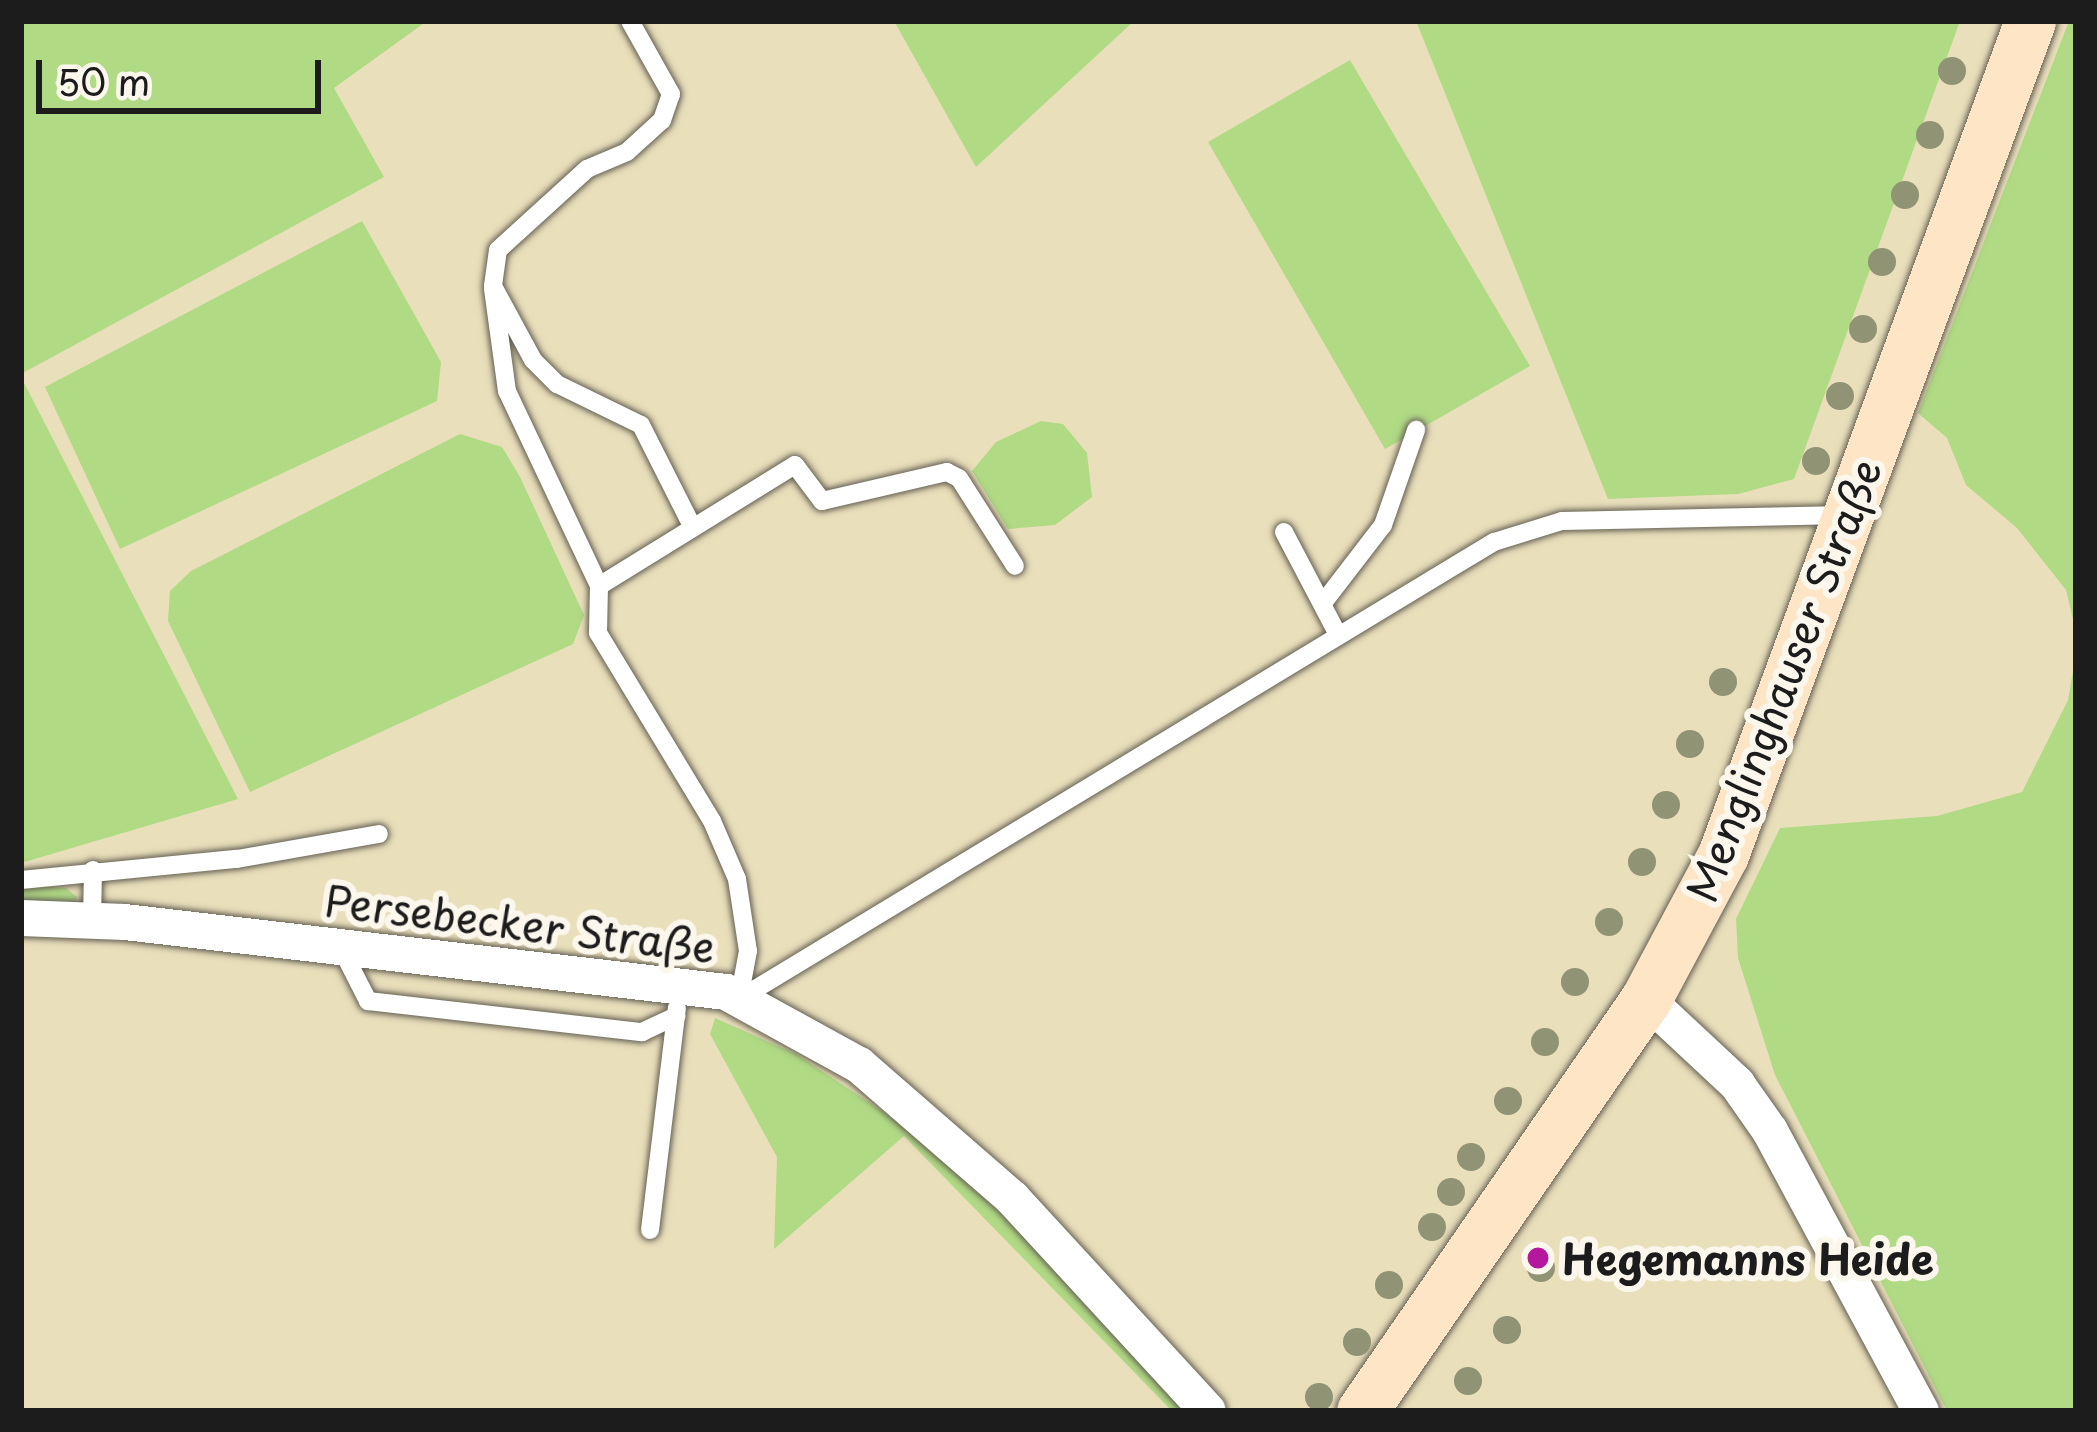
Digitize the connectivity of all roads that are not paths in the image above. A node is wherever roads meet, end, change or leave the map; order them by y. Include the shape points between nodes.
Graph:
1 (630, 21) edge
2 (2030, 21) edge
3 (493, 286) junction
4 (1416, 430) dead end
5 (1847, 515) junction
6 (693, 528) junction
7 (1284, 532) dead end
8 (1015, 566) dead end
9 (599, 586) junction
10 (1323, 603) junction
11 (1336, 631) junction
12 (379, 834) dead end
13 (93, 870) junction
14 (21, 880) edge
15 (21, 918) edge
16 (92, 921) junction
17 (340, 946) junction
18 (739, 999) junction
19 (1646, 999) junction
20 (678, 1001) junction
21 (650, 1230) dead end
22 (1208, 1411) edge
23 (1362, 1411) edge
24 (1921, 1411) edge

1 - 3 lane via 671,94 662,120 628,152 587,169 498,250
2 - 5 street, Menglinghauser Straße
3 - 6 lane via 533,360 557,384 641,425
3 - 9 lane via 507,391
4 - 10 lane via 1383,525
5 - 11 lane via 1562,521 1494,542
5 - 19 street, Menglinghauser Straße via 1723,855
6 - 8 lane via 795,465 822,501 947,472 959,478
6 - 9 lane
7 - 10 lane
9 - 18 lane via 598,633 712,821 737,879 748,951
10 - 11 lane
11 - 18 lane via 1268,681
12 - 13 lane via 237,859
13 - 14 lane
13 - 16 lane
15 - 16 street, Persebecker Straße
16 - 17 street, Persebecker Straße
17 - 20 street, Persebecker Straße
17 - 20 lane via 368,1000 643,1032
18 - 20 street, Persebecker Straße
18 - 22 street, Persebecker Straße via 859,1065 1012,1198
19 - 23 street, Menglinghauser Straße
19 - 24 street via 1737,1084 1770,1131
20 - 21 lane

